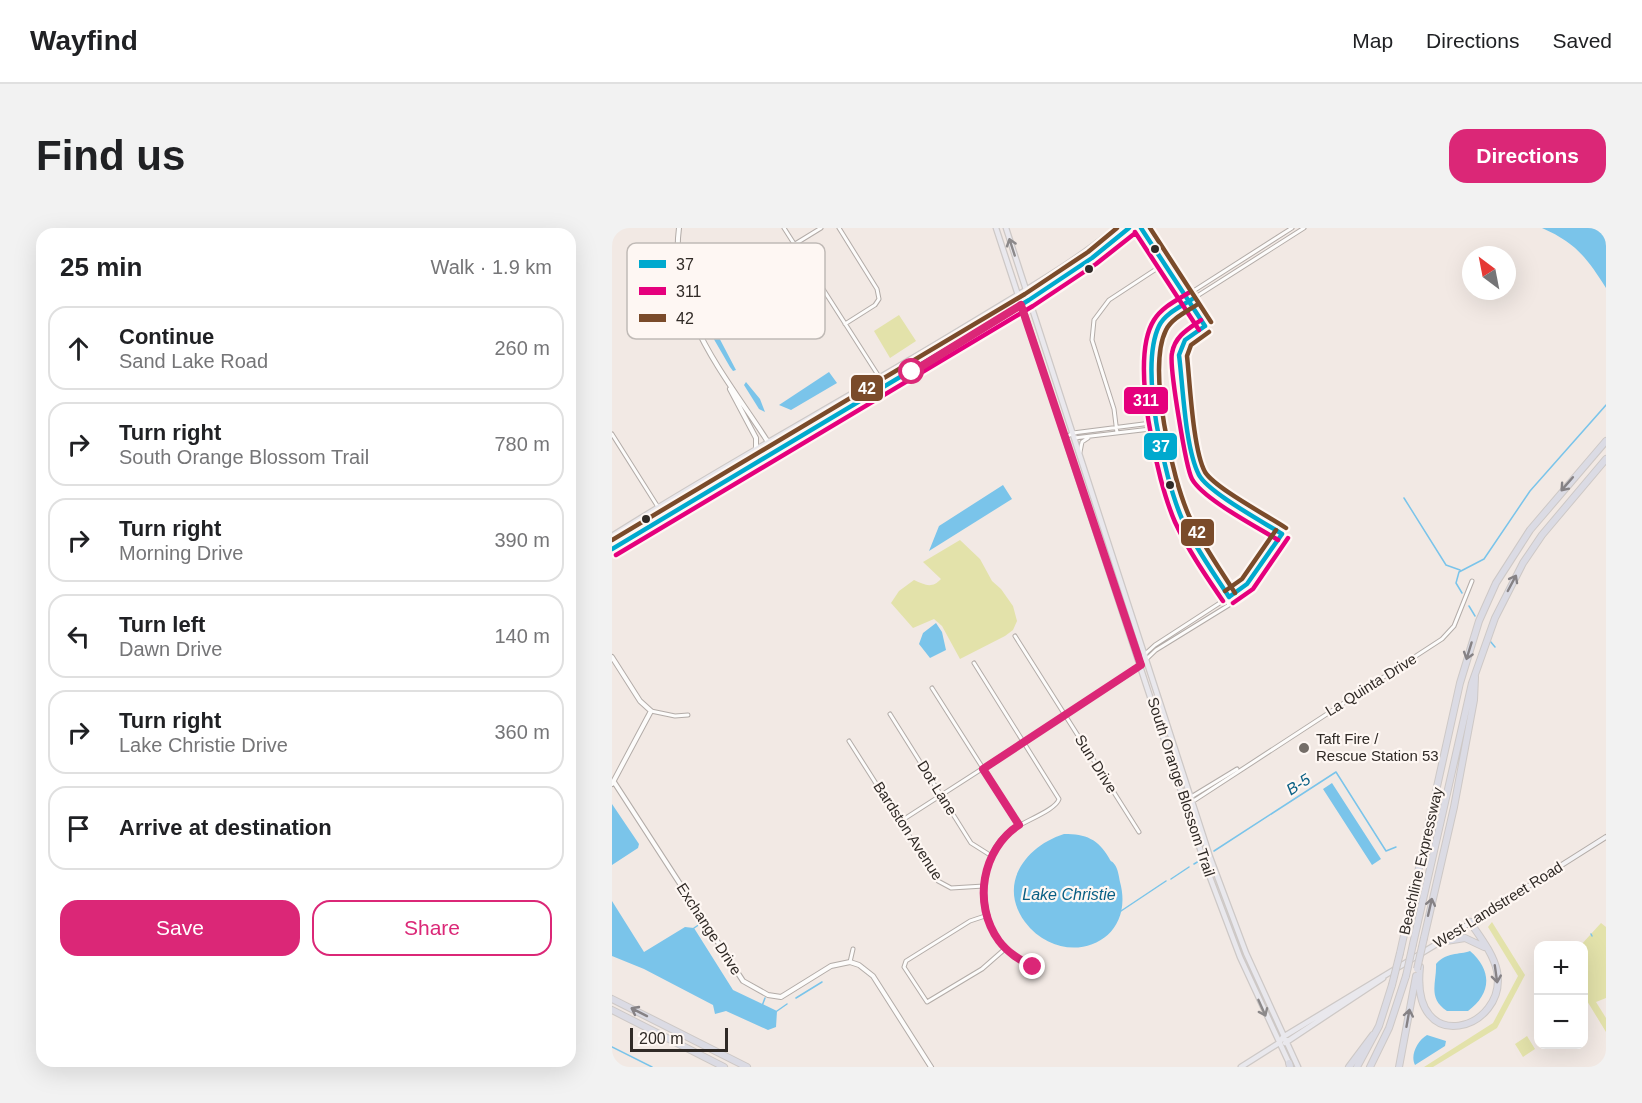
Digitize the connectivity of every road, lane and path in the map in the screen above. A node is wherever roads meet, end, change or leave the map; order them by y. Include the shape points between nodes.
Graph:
1 (679, 228) edge
2 (784, 228) edge
3 (821, 228) edge
4 (839, 228) edge
5 (996, 228) edge
6 (1006, 228) edge
7 (1116, 228) edge
8 (1129, 228) edge
9 (1141, 228) edge
10 (1149, 228) edge
11 (1292, 228) edge
12 (1304, 228) edge
13 (679, 243) edge
14 (794, 243) edge
15 (797, 243) edge
16 (1170, 260) junction
17 (1165, 264) junction
18 (1026, 290) junction
19 (825, 292) edge
20 (1191, 292) junction
21 (1018, 296) junction
22 (1186, 296) junction
23 (1194, 298) junction
24 (1029, 300) junction
25 (1189, 301) junction
26 (1021, 305) junction
27 (845, 324) junction
28 (952, 335) junction
29 (701, 339) edge
30 (917, 368) junction
31 (879, 379) junction
32 (728, 383) junction
33 (886, 388) junction
34 (1159, 422) junction
35 (1152, 423) junction
36 (1117, 427) junction
37 (1159, 428) junction
38 (1153, 429) junction
39 (785, 433) junction
40 (612, 434) edge
41 (1117, 434) junction
42 (1074, 435) junction
43 (1090, 436) junction
44 (1066, 438) junction
45 (1606, 441) edge
46 (768, 442) junction
47 (756, 450) junction
48 (1080, 453) junction
49 (771, 454) junction
50 (1606, 459) edge
51 (748, 467) junction
52 (679, 494) junction
53 (658, 507) junction
54 (664, 517) junction
55 (642, 530) junction
56 (612, 536) edge
57 (612, 549) edge
58 (1472, 581) dead end
59 (1229, 597) junction
60 (1224, 600) junction
61 (1229, 605) junction
62 (1185, 625) junction
63 (1188, 630) junction
64 (1015, 636) dead end
65 (612, 657) edge
66 (1145, 657) junction
67 (974, 663) dead end
68 (1141, 665) junction
69 (1475, 676) junction
70 (932, 688) dead end
71 (651, 711) junction
72 (890, 714) dead end
73 (688, 715) dead end
74 (1065, 716) junction
75 (849, 741) dead end
76 (1024, 742) junction
77 (983, 769) junction
78 (613, 783) edge
79 (942, 795) junction
80 (1191, 799) junction
81 (1184, 801) junction
82 (901, 821) junction
83 (1019, 825) junction
84 (1139, 832) dead end
85 (1606, 837) edge
86 (990, 856) junction
87 (985, 886) junction
88 (988, 915) junction
89 (1224, 915) junction
90 (1470, 922) junction
91 (1235, 926) junction
92 (1440, 942) junction
93 (1006, 948) junction
94 (853, 949) dead end
95 (1492, 956) junction
96 (850, 962) junction
97 (1033, 967) dead end
98 (1419, 968) junction
99 (1390, 973) junction
100 (612, 999) edge
101 (612, 1010) edge
102 (1376, 1032) junction
103 (1283, 1037) junction
104 (1279, 1043) junction
105 (1286, 1043) junction
106 (1290, 1066) edge
107 (724, 1067) edge
108 (747, 1067) edge
109 (931, 1067) edge
110 (1241, 1067) edge
111 (1298, 1067) edge
112 (1349, 1067) edge
113 (1357, 1067) edge
114 (1370, 1067) edge
115 (1399, 1067) edge

1 - 13 street
2 - 14 street
3 - 15 street
4 - 27 street via 877,289 879,299
5 - 21 main road, South Orange Blossom Trail
18 -> 6 main road, South Orange Blossom Trail
7 - 18 main road
8 - 24 main road
9 - 17 street
10 - 16 street
11 - 20 street
12 - 23 street
16 - 17 street
16 - 20 street
17 - 22 street
17 - 36 street via 1109,300 1094,320 1092,340
18 - 21 main road
18 - 24 main road, South Orange Blossom Trail
19 - 27 street
20 - 22 street
20 - 23 street
21 - 26 main road, South Orange Blossom Trail
21 - 28 main road
22 - 25 street
22 - 35 street via 1160,315 1145,347
23 - 25 street
24 - 26 main road
24 - 42 main road, South Orange Blossom Trail
25 - 34 street via 1165,319 1154,339 1151,363
26 - 30 main road
26 - 44 main road, South Orange Blossom Trail
27 - 31 street
28 - 30 main road
28 - 31 main road
29 - 32 street
30 - 33 main road
31 - 33 street
31 - 39 main road
32 - 46 street
32 - 47 street via 756,438
33 - 49 main road
34 - 35 street
34 - 37 street
35 - 36 street
35 - 38 street
36 - 41 street
36 - 42 street
37 - 38 street
37 - 59 street via 1168,480 1180,514
38 - 41 street
38 - 60 street via 1168,504 1183,537
39 - 46 main road
39 - 49 main road
40 - 53 street
41 - 43 street
42 - 43 street
42 - 44 street
42 - 48 main road, South Orange Blossom Trail
43 - 48 street via 1082,442
44 - 68 main road, South Orange Blossom Trail
45 -> 102 highway, Beachline Expressway, bridge via 1530,530 1492,592 1475,632 1400,953
46 - 47 main road
46 - 51 main road via 762,456
47 - 52 main road
48 - 66 main road, South Orange Blossom Trail
49 - 51 main road
69 -> 50 highway, Beachline Expressway via 1495,618 1523,563 1561,510
51 - 54 main road
52 - 53 main road
52 - 54 main road via 667,506
53 - 55 main road via 658,515
53 - 56 main road
54 - 55 main road
55 - 57 main road
58 - 80 street, La Quinta Drive via 1458,618 1442,639
59 - 60 street
59 - 61 street
60 - 61 street
60 - 62 street
61 - 63 street
62 - 63 street
62 - 66 street
63 - 66 street
64 - 74 street, Sun Drive
65 - 71 street via 640,701
66 - 68 street
66 - 80 main road, South Orange Blossom Trail
67 - 76 street
68 - 74 street
68 - 81 main road, South Orange Blossom Trail
98 -> 69 highway, bridge via 1454,807
69 - 114 highway, Beachline Expressway, bridge via 1406,976 1389,1028
70 - 77 street
71 - 73 street
71 - 78 street
72 - 79 street, Dot Lane
74 - 76 street
74 - 84 street, Sun Drive
75 - 82 street, Bardston Avenue
76 - 77 street
76 - 83 street via 1059,799 1054,808
77 - 79 street
77 - 83 street
78 - 96 street, Exchange Drive via 743,981 768,995 781,997 831,966
79 - 82 street
79 - 86 street, Dot Lane via 971,843
80 - 81 street, La Quinta Drive
80 - 91 main road, South Orange Blossom Trail
81 - 89 main road, South Orange Blossom Trail
82 - 87 street, Bardston Avenue via 943,885
83 - 86 street via 1000,839
85 - 90 main road, West Landstreet Road
86 - 87 street
87 - 88 street
88 - 93 street via 995,935
88 - 93 street via 960,927 904,967 927,1002 982,969
89 - 91 main road
89 -> 104 main road, South Orange Blossom Trail
90 - 92 main road, West Landstreet Road
90 - 95 highway
91 - 103 main road, South Orange Blossom Trail
92 - 95 highway via 1473,940
92 - 99 main road, West Landstreet Road
93 - 97 street
94 - 96 street
95 -> 98 highway via 1497,978 1494,998 1479,1017 1460,1026 1438,1022 1424,1010
96 - 109 street via 873,976
115 -> 98 highway
99 - 103 main road, West Landstreet Road
99 - 105 main road, West Landstreet Road
108 -> 100 highway
101 - 107 highway
102 - 112 highway
102 - 113 highway, Beachline Expressway
103 - 104 main road, West Landstreet Road
103 - 105 main road, South Orange Blossom Trail
104 - 105 main road
104 - 106 main road, South Orange Blossom Trail
104 - 110 main road, West Landstreet Road
105 - 111 main road, South Orange Blossom Trail

